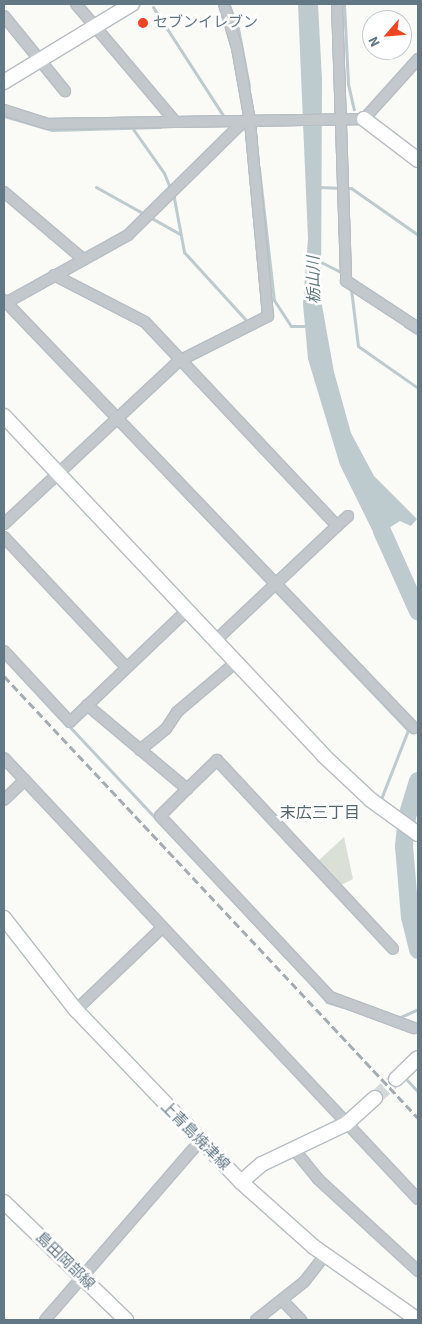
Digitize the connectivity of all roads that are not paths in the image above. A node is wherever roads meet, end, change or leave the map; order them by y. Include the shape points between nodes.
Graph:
1 (76, 4) edge
2 (132, 4) edge
3 (224, 4) edge
4 (337, 4) edge
5 (4, 16) edge
6 (95, 27) junction
7 (418, 59) edge
8 (40, 63) junction
9 (4, 82) edge
10 (64, 91) dead end
11 (4, 110) edge
12 (342, 119) junction
13 (364, 119) junction
14 (175, 122) junction
15 (246, 122) junction
16 (418, 160) edge
17 (4, 192) edge
18 (83, 259) junction
19 (54, 275) junction
20 (5, 302) edge
21 (418, 328) edge
22 (179, 361) junction
23 (4, 416) edge
24 (114, 423) junction
25 (59, 474) junction
26 (348, 516) dead end
27 (4, 524) edge
28 (337, 526) junction
29 (4, 537) edge
30 (276, 584) junction
31 (186, 611) junction
32 (215, 641) junction
33 (4, 651) edge
34 (236, 663) junction
35 (126, 667) junction
36 (87, 705) junction
37 (414, 728) dead end
38 (140, 750) junction
39 (4, 758) edge
40 (25, 780) junction
41 (187, 789) junction
42 (4, 800) edge
43 (418, 834) edge
44 (4, 918) edge
45 (163, 926) junction
46 (393, 949) dead end
47 (76, 1010) junction
48 (414, 1028) dead end
49 (418, 1058) edge
50 (396, 1079) tunnel mouth
51 (375, 1098) tunnel mouth
52 (346, 1124) junction
53 (199, 1142) junction
54 (293, 1148) junction
55 (241, 1182) junction
56 (418, 1199) edge
57 (4, 1202) edge
58 (326, 1255) junction
59 (418, 1271) edge
60 (83, 1278) junction
61 (282, 1300) junction
62 (46, 1320) edge
63 (126, 1320) edge
64 (256, 1320) edge
65 (301, 1320) edge
66 (418, 1320) edge

1 - 6 street
2 - 6 street
3 - 15 street
4 - 12 street
5 - 8 street
6 - 8 street
6 - 14 street
7 - 13 street
8 - 9 street
8 - 10 street
11 - 14 street via 48,124
12 - 13 street
12 - 15 street
12 - 21 street via 346,281
13 - 16 street
14 - 15 street
15 - 18 street via 128,235
15 - 22 street via 268,316
17 - 18 street
18 - 19 street
19 - 20 street
19 - 22 street via 140,318
20 - 24 street
22 - 24 street
22 - 28 street
23 - 25 street
24 - 25 street
24 - 30 street
25 - 27 street
25 - 31 street
26 - 28 street
28 - 30 street
29 - 35 street
30 - 32 street
30 - 37 street
31 - 32 street
31 - 35 street
32 - 34 street
33 - 36 street via 70,722
34 - 38 street via 177,712 166,729
34 - 43 street via 323,755 393,818
35 - 36 street
36 - 38 street
38 - 41 street
39 - 40 street
40 - 42 street
40 - 45 street
41 - 46 street via 217,760
41 - 48 street via 160,816 330,997
44 - 47 street, 上青島焼津線
45 - 47 street
45 - 52 street
47 - 53 street, 上青島焼津線
49 - 50 street
51 - 52 street
52 - 54 street
52 - 56 street
53 - 55 street, 上青島焼津線
53 - 60 street
54 - 55 street via 262,1164
54 - 59 street via 318,1179
55 - 58 street, 上青島焼津線
57 - 60 street, 島田岡部線
58 - 61 street via 304,1282
58 - 66 street, 上青島焼津線
60 - 62 street
60 - 63 street, 島田岡部線
61 - 64 street
61 - 65 street

